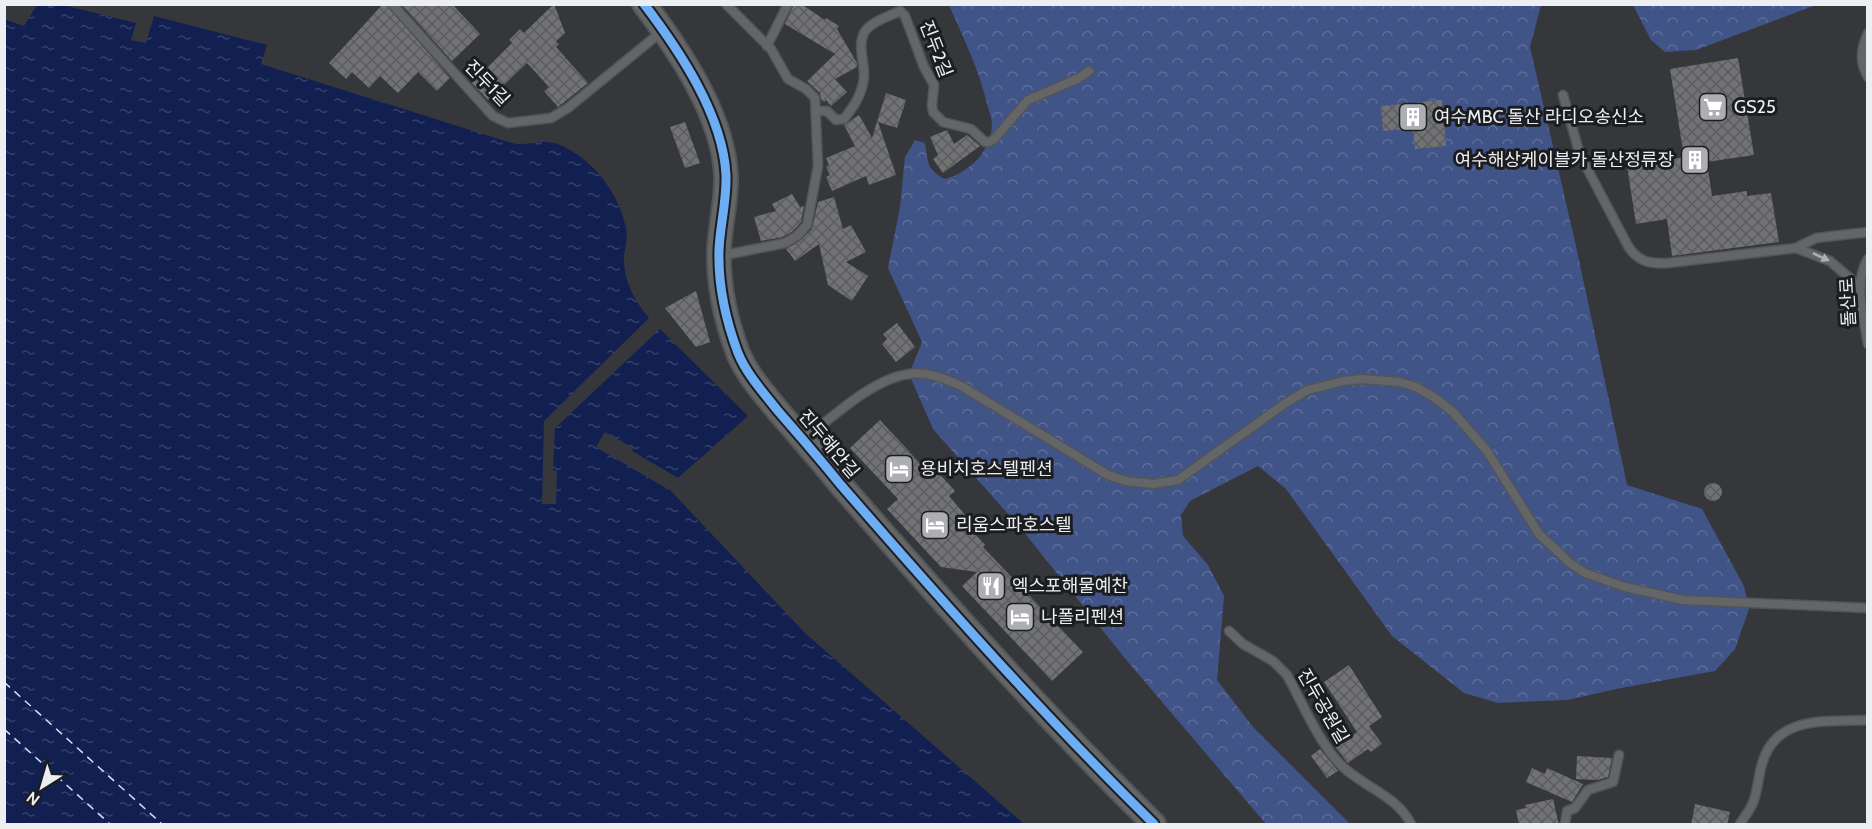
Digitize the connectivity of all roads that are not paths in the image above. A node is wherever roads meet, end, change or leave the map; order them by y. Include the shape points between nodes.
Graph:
1 (392, 4) edge
2 (644, 4) edge
3 (726, 4) edge
4 (788, 4) edge
5 (663, 30) junction
6 (1868, 33) edge
7 (767, 46) junction
8 (1089, 71) dead end
9 (1868, 77) edge
10 (1563, 95) dead end
11 (816, 111) junction
12 (1868, 232) edge
13 (1796, 248) junction
14 (719, 256) junction
15 (1868, 259) edge
16 (1860, 287) junction
17 (1868, 344) edge
18 (803, 440) junction
19 (1866, 606) edge
20 (1229, 631) dead end
21 (1868, 720) edge
22 (1619, 755) dead end
23 (1154, 825) edge
24 (1411, 825) edge
25 (1565, 825) edge
26 (1740, 825) edge

1 - 5 lane, 진두1길 via 493,116 508,123 550,118 568,108
2 - 5 street, 진두해안길
3 - 7 lane
4 - 7 lane
5 - 14 street, 진두해안길 via 694,79 722,150 726,189
6 - 9 lane via 1861,53
7 - 11 lane via 788,79 812,94
8 - 11 lane, 진두2길 via 1028,100 990,142 985,142 971,129 943,122 933,112 934,85 906,16 900,11 864,33 860,97 844,119 836,120 827,111
10 - 13 lane via 1580,154 1636,257 1653,264
11 - 14 lane via 818,166 807,225 785,243
12 - 13 lane via 1816,238
13 -> 16 lane via 1830,261
14 - 18 street, 진두해안길 via 725,306 741,359
15 - 16 lane, 돌산로
16 - 17 lane, 돌산로
18 - 19 lane via 882,382 909,374 928,374 963,387 1108,475 1142,484 1167,484 1196,470 1308,390 1342,381 1383,379 1416,387 1453,412 1487,451 1539,534 1585,573 1683,600
18 - 23 street, 진두해안길 via 959,621
20 - 24 lane, 진두공원길 via 1280,667 1329,752 1342,766 1404,810
21 - 26 lane via 1809,722 1782,734 1767,752 1753,803
22 - 25 lane via 1613,782 1588,790 1575,808 1566,812

